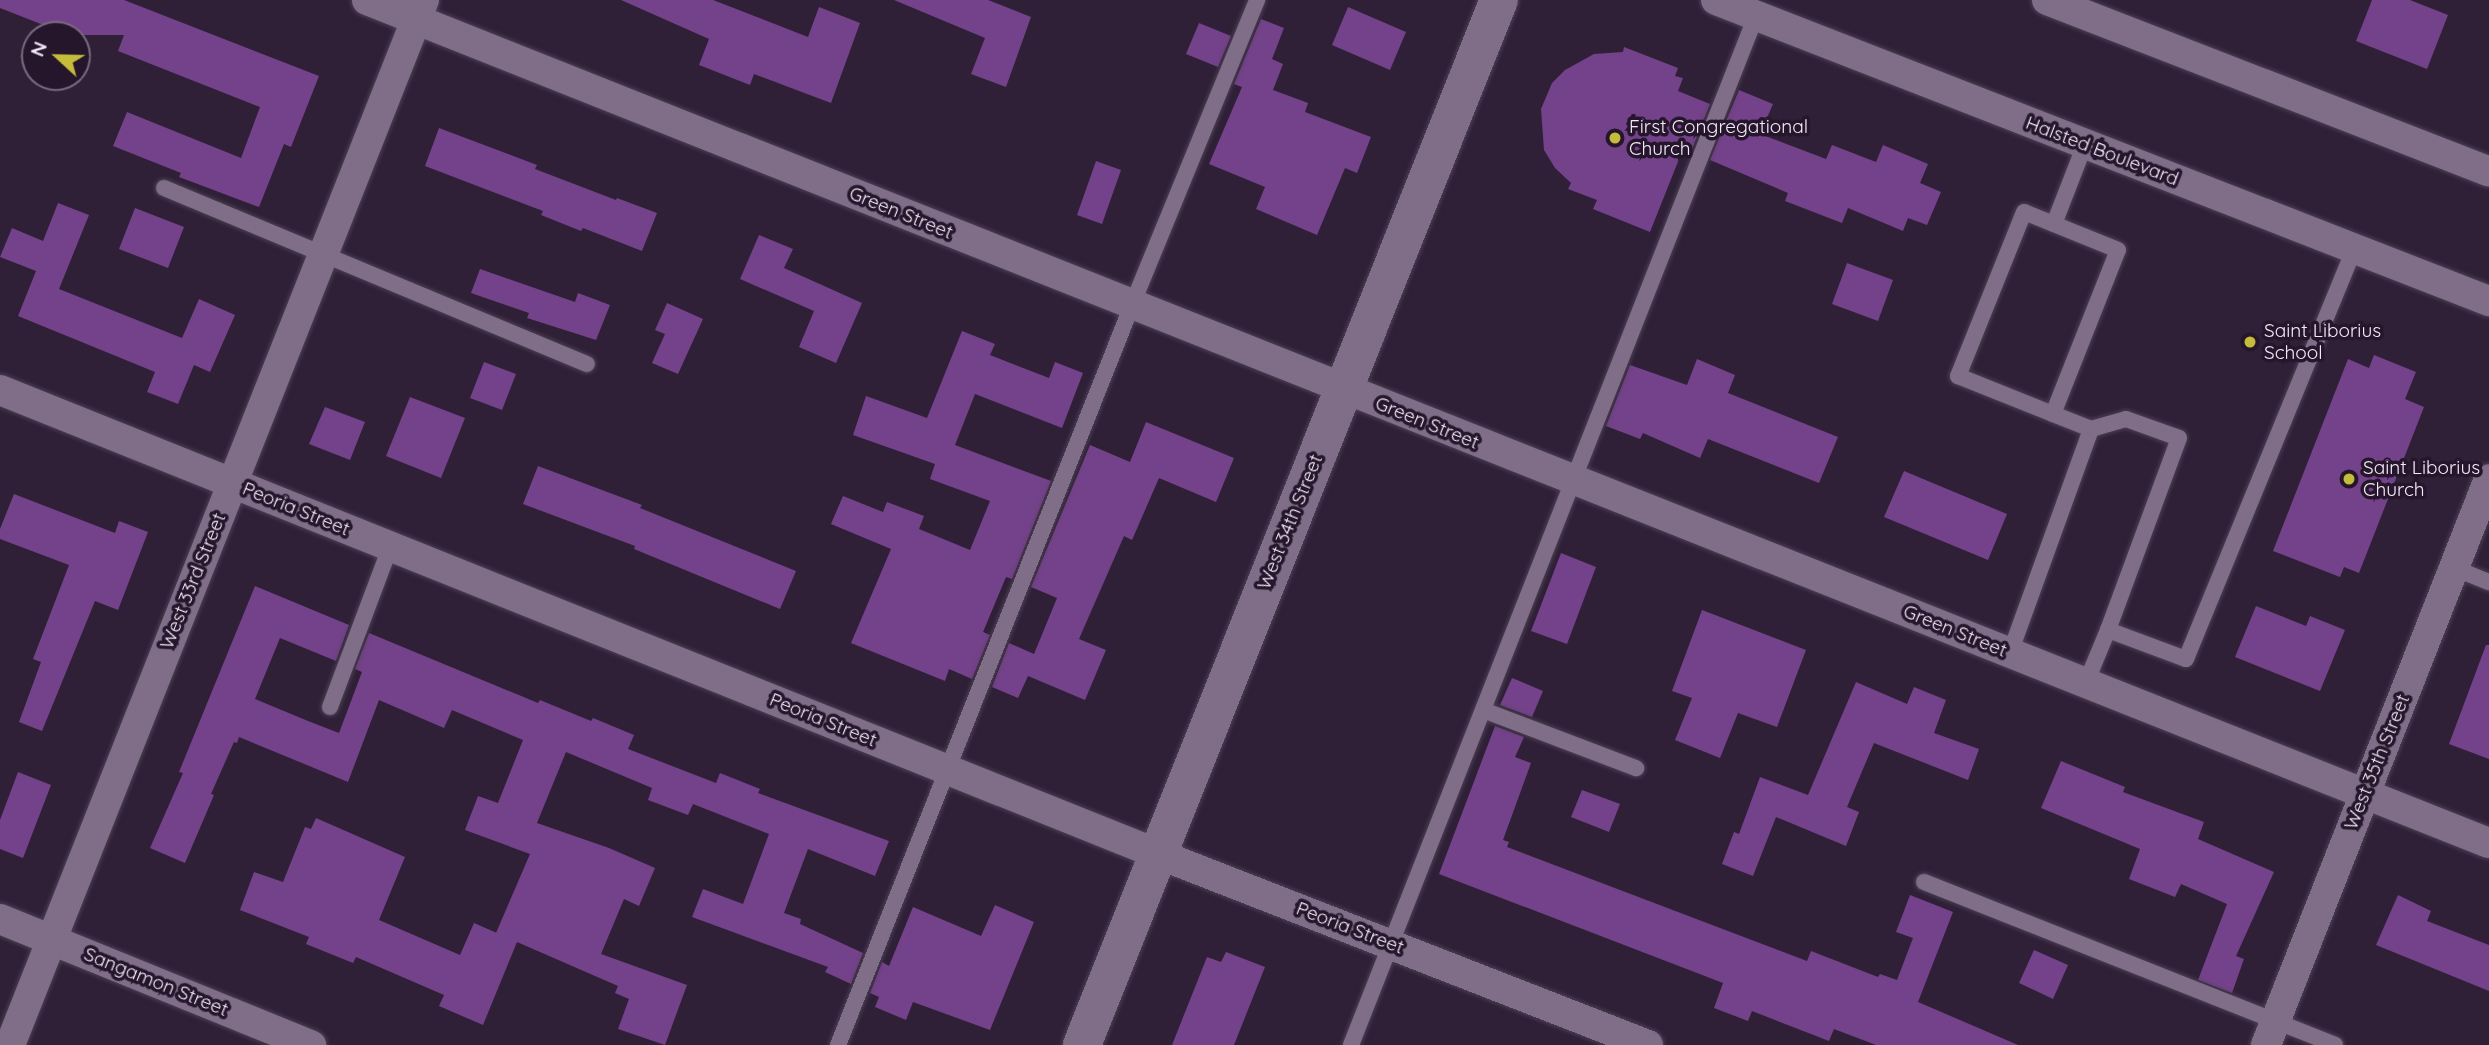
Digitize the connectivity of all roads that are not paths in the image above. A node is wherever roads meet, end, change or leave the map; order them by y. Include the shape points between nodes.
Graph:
1 (367, 0) edge
2 (1257, 0) edge
3 (1499, 0) edge
4 (1716, 0) edge
5 (2048, 0) edge
6 (420, 10) edge
7 (1756, 16) junction
8 (2085, 144) junction
9 (2489, 171) edge
10 (164, 188) dead end
11 (2054, 224) junction
12 (2354, 249) junction
13 (323, 253) junction
14 (2489, 301) edge
15 (1132, 305) junction
16 (587, 364) dead end
17 (0, 390) edge
18 (1343, 390) junction
19 (2053, 414) junction
20 (2091, 429) junction
21 (2489, 479) edge
22 (1573, 481) junction
23 (232, 483) junction
24 (390, 547) junction
25 (2454, 568) junction
26 (2489, 582) edge
27 (2108, 630) junction
28 (2010, 653) junction
29 (2086, 683) junction
30 (330, 707) dead end
31 (1483, 710) junction
32 (1636, 768) dead end
33 (947, 769) junction
34 (2365, 793) junction
35 (2489, 843) edge
36 (1158, 854) junction
37 (1924, 882) dead end
38 (0, 919) edge
39 (51, 940) junction
40 (1391, 944) junction
41 (2270, 1033) edge
42 (10, 1045) edge
43 (311, 1045) edge
44 (838, 1045) edge
45 (1082, 1045) edge
46 (1351, 1045) edge
47 (1648, 1045) edge
48 (2335, 1045) edge

1 - 6 street, Green Street
2 - 15 lane
3 - 18 street, West 34th Street
4 - 7 street, Halsted Boulevard
5 - 9 street
6 - 13 street, West 33rd Street
6 - 15 street, Green Street
7 - 8 street, Halsted Boulevard
7 - 22 lane
8 - 11 lane
8 - 12 street, Halsted Boulevard
10 - 13 lane
11 - 19 lane via 2118,250
11 - 19 lane via 2024,212 1958,376
12 - 14 street, Halsted Boulevard
12 - 27 lane via 2186,659
13 - 16 lane
13 - 23 street, West 33rd Street
15 - 18 street, Green Street
15 - 33 lane
17 - 23 street, Peoria Street
18 - 22 street, Green Street
18 - 36 street, West 34th Street
19 - 20 lane
20 - 27 lane via 2126,419 2179,438
20 - 28 lane
21 - 25 street, West 35th Street
22 - 28 street, Green Street
22 - 31 lane
23 - 24 street, Peoria Street
23 - 39 street, West 33rd Street
24 - 30 lane
24 - 33 street, Peoria Street
25 - 26 lane
25 - 34 street, West 35th Street
27 - 29 lane
28 - 29 street, Green Street
29 - 34 street, Green Street
31 - 32 lane
31 - 40 lane
33 - 36 street, Peoria Street
33 - 44 lane
34 - 35 street, Green Street
34 - 41 street, West 35th Street
36 - 40 street, Peoria Street
36 - 45 street, West 34th Street
37 - 41 lane
38 - 39 street, Sangamon Street
39 - 42 street, West 33rd Street
39 - 43 street, Sangamon Street
40 - 46 lane
40 - 47 street, Peoria Street
41 - 48 lane

